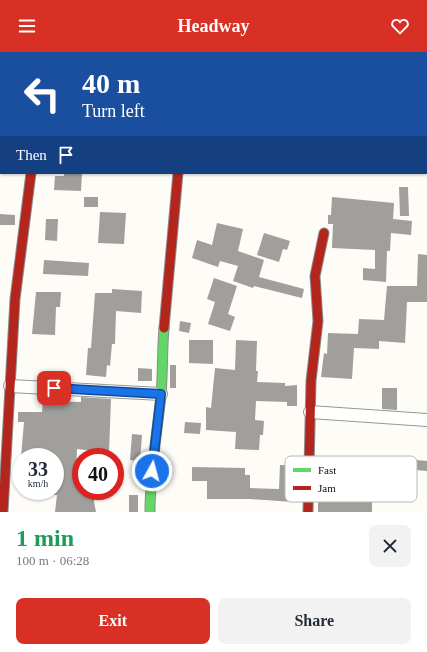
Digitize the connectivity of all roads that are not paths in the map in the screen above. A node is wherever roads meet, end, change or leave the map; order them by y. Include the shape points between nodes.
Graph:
1 (31, 174) edge
2 (178, 174) edge
3 (324, 233) dead end
4 (10, 386) junction
5 (161, 394) junction
6 (310, 412) junction
7 (427, 420) edge
8 (310, 456) edge
9 (309, 502) edge
10 (3, 512) edge
11 (150, 512) edge
12 (308, 512) edge

1 - 4 street via 15,300
2 - 5 street via 161,361
3 - 6 street via 315,276 318,321
4 - 5 street
4 - 10 street
5 - 11 street via 150,486
6 - 7 street
6 - 8 street
9 - 12 street

